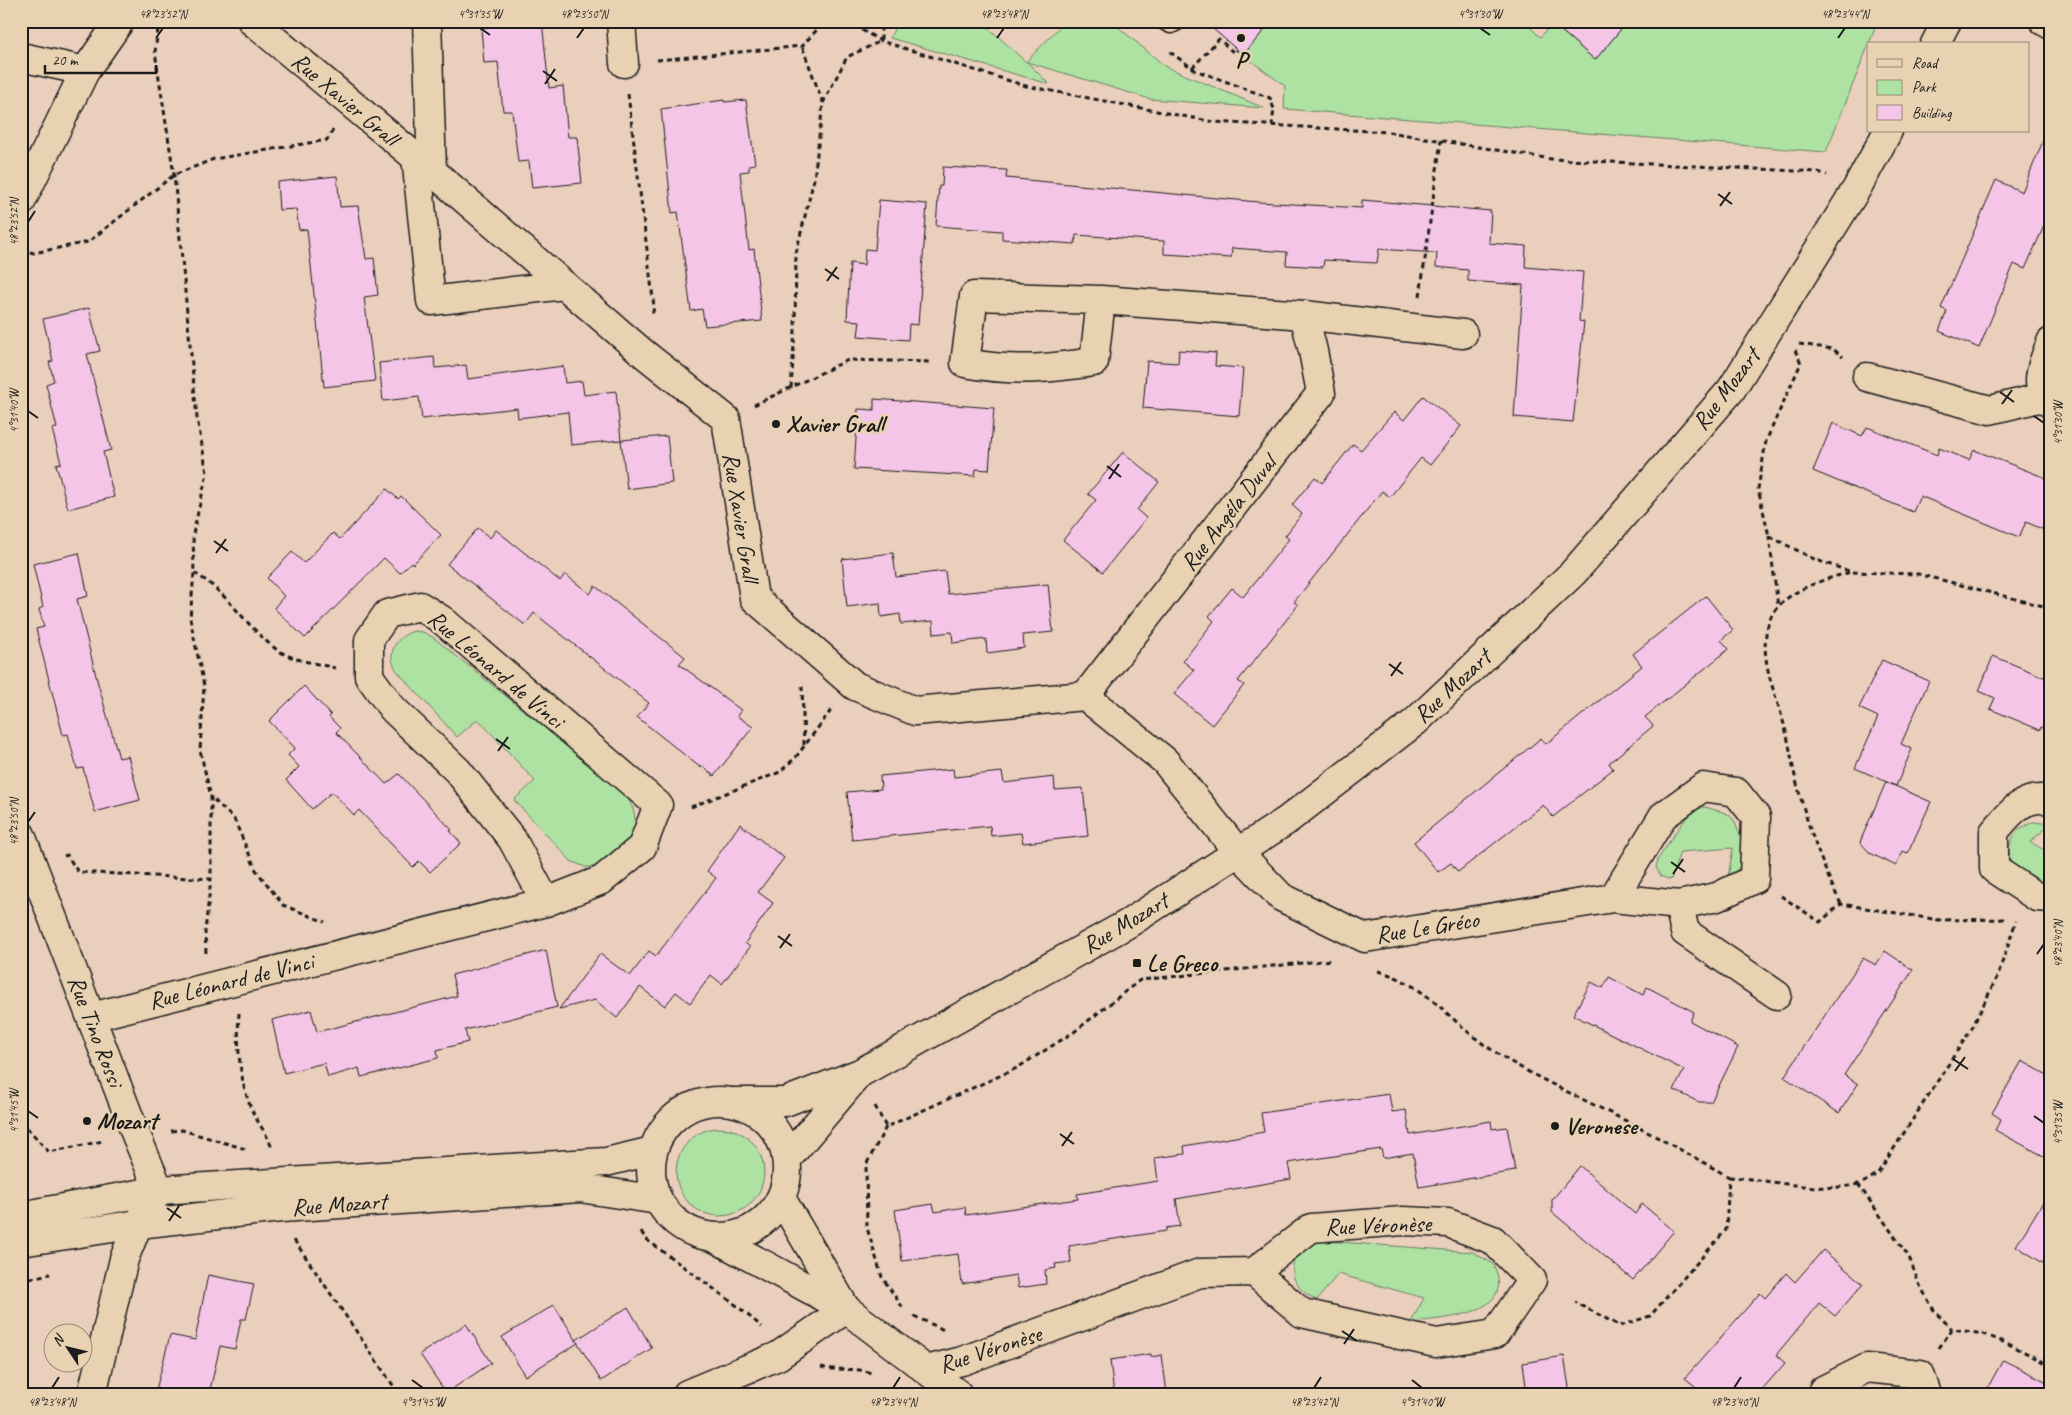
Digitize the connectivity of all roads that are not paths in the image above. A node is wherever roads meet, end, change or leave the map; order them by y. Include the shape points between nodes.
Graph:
1 (120, 21) edge
2 (252, 21) edge
3 (427, 21) edge
4 (621, 21) edge
5 (1165, 21) edge
6 (1177, 21) edge
7 (1947, 21) edge
8 (2044, 21) edge
9 (2051, 25) edge
10 (1936, 42) edge
11 (21, 57) edge
12 (624, 63) road end
13 (85, 71) junction
14 (1887, 132) edge
15 (424, 164) junction
16 (21, 202) edge
17 (564, 285) junction
18 (1101, 300) junction
19 (1304, 316) junction
20 (1463, 334) dead end
21 (2051, 342) edge
22 (1867, 377) road end
23 (2047, 400) edge
24 (1085, 696) junction
25 (2051, 800) edge
26 (21, 835) edge
27 (1237, 851) junction
28 (1613, 898) junction
29 (2044, 898) edge
30 (546, 902) junction
31 (1679, 905) junction
32 (1777, 995) dead end
33 (91, 1017) junction
34 (860, 1073) junction
35 (733, 1102) junction
36 (652, 1151) junction
37 (787, 1159) junction
38 (159, 1190) junction
39 (279, 1195) junction
40 (781, 1198) junction
41 (658, 1200) junction
42 (21, 1216) edge
43 (138, 1224) junction
44 (713, 1237) junction
45 (21, 1242) edge
46 (1254, 1272) junction
47 (846, 1308) junction
48 (926, 1370) junction
49 (1924, 1384) edge
50 (92, 1394) edge
51 (687, 1394) edge
52 (958, 1394) edge
53 (1822, 1394) edge

1 - 13 street
2 - 15 street, Rue Xavier Grall
3 - 15 street
4 - 12 street
5 - 6 lane via 1171,24
7 - 10 street
8 - 9 street
11 - 13 street
13 - 16 street
14 - 27 street, Rue Mozart via 1857,188 1731,390 1573,573 1415,722 1286,821
15 - 17 street, Rue Xavier Grall
15 - 17 street, Rue Xavier Grall via 430,301
17 - 24 street, Rue Xavier Grall via 642,353 726,418 754,598 855,686 915,711
18 - 18 street via 1094,362 1034,370 965,363 974,296
18 - 19 street
19 - 20 street
19 - 24 street, Rue Angéla Duval via 1321,392
21 - 23 street via 2038,374
22 - 23 street via 1990,410
24 - 27 street via 1165,761
25 - 29 street via 2017,805 1994,832 1994,868
26 - 33 street, Rue Tino Rossi
27 - 28 street, Rue Le Gréco via 1281,897 1365,938
27 - 34 street, Rue Mozart via 1129,923
28 - 31 street, Rue Le Gréco
28 - 31 street, Rue Le Gréco via 1663,816 1704,788 1736,792 1756,817 1754,879 1717,898
30 - 30 street, Rue Léonard de Vinci via 602,880 642,847 658,805 442,620 420,606 387,614 369,640 369,676 393,709 458,771 512,839
30 - 33 street, Rue Léonard de Vinci
31 - 32 street via 1685,932
33 - 38 street, Rue Tino Rossi
34 - 35 street, Rue Mozart via 786,1102
34 - 37 street, Rue Mozart
35 - 36 street via 712,1101 680,1113 661,1133
35 - 37 street via 758,1113 777,1133
36 - 39 street, Rue Mozart via 606,1162
36 - 41 street via 651,1176
37 - 40 street via 787,1179
38 - 39 street, Rue Mozart
38 - 42 street, Rue Mozart
38 - 43 street
39 - 41 street, Rue Mozart via 580,1188
39 - 43 street, Rue Mozart
40 - 44 street via 755,1227
40 - 47 street
41 - 44 street via 672,1219 685,1228
43 - 45 street, Rue Mozart
43 - 50 street via 124,1259
44 - 47 street
46 - 46 street, Rue Véronèse via 1302,1313 1436,1343 1495,1334 1532,1280 1494,1240 1448,1223 1403,1221 1311,1228
46 - 48 street, Rue Véronèse via 1200,1274 962,1361
47 - 48 street
47 - 51 street via 778,1356
48 - 52 street
49 - 53 street via 1867,1368 1823,1390

